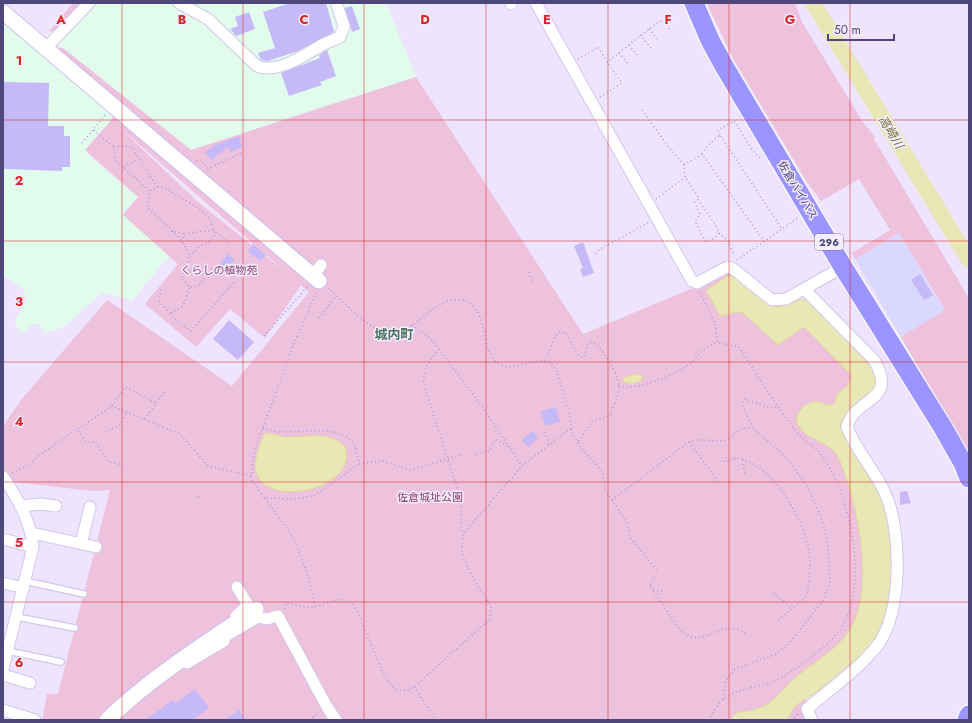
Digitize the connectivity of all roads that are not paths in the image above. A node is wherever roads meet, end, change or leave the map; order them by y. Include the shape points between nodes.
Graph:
1 (89, 3) edge
2 (179, 3) edge
3 (536, 3) edge
4 (694, 3) edge
5 (337, 5) dead end
6 (3, 12) edge
7 (46, 48) junction
8 (843, 267) junction
9 (317, 275) road end
10 (804, 289) junction
11 (969, 478) edge
12 (4, 479) edge
13 (20, 506) junction
14 (56, 506) dead end
15 (90, 507) dead end
16 (32, 533) junction
17 (3, 539) edge
18 (81, 544) junction
19 (33, 547) junction
20 (96, 547) dead end
21 (3, 583) edge
22 (24, 584) junction
23 (237, 587) dead end
24 (84, 594) dead end
25 (256, 609) dead end
26 (17, 617) junction
27 (75, 628) dead end
28 (8, 651) junction
29 (61, 662) dead end
30 (3, 668) edge
31 (154, 672) dead end
32 (163, 682) dead end
33 (30, 683) dead end
34 (3, 710) edge
35 (969, 715) edge
36 (36, 720) edge
37 (107, 720) edge
38 (336, 720) edge
39 (812, 720) edge
40 (967, 720) edge

1 - 7 street
2 - 5 street via 208,19 262,68 279,66 307,56 318,47 340,37 344,26
3 - 10 street via 692,281 697,283 727,267 738,270 772,300 786,299
4 - 8 highway, 佐倉バイパス / 296 via 710,40
6 - 7 street
7 - 9 street
8 - 10 street
8 - 11 highway, 佐倉バイパス / 296 via 942,426 963,462
10 - 39 street via 874,360 880,371 882,385 879,393 853,416 847,427 885,493 895,537 897,572 893,607 878,645 850,673 807,709
12 - 13 street
13 - 14 street
13 - 16 street
15 - 18 street
16 - 18 street
16 - 19 street
17 - 19 street
18 - 20 street
19 - 22 street
21 - 22 street
22 - 24 lane
22 - 26 street
23 - 31 street via 248,605 225,624 217,626 188,647 184,653
25 - 37 street via 185,658
26 - 27 lane
26 - 28 street
28 - 29 lane
28 - 30 street
30 - 33 street
32 - 38 street via 198,656 224,642 224,637 258,617 268,619 278,616
34 - 36 street
35 - 40 highway

